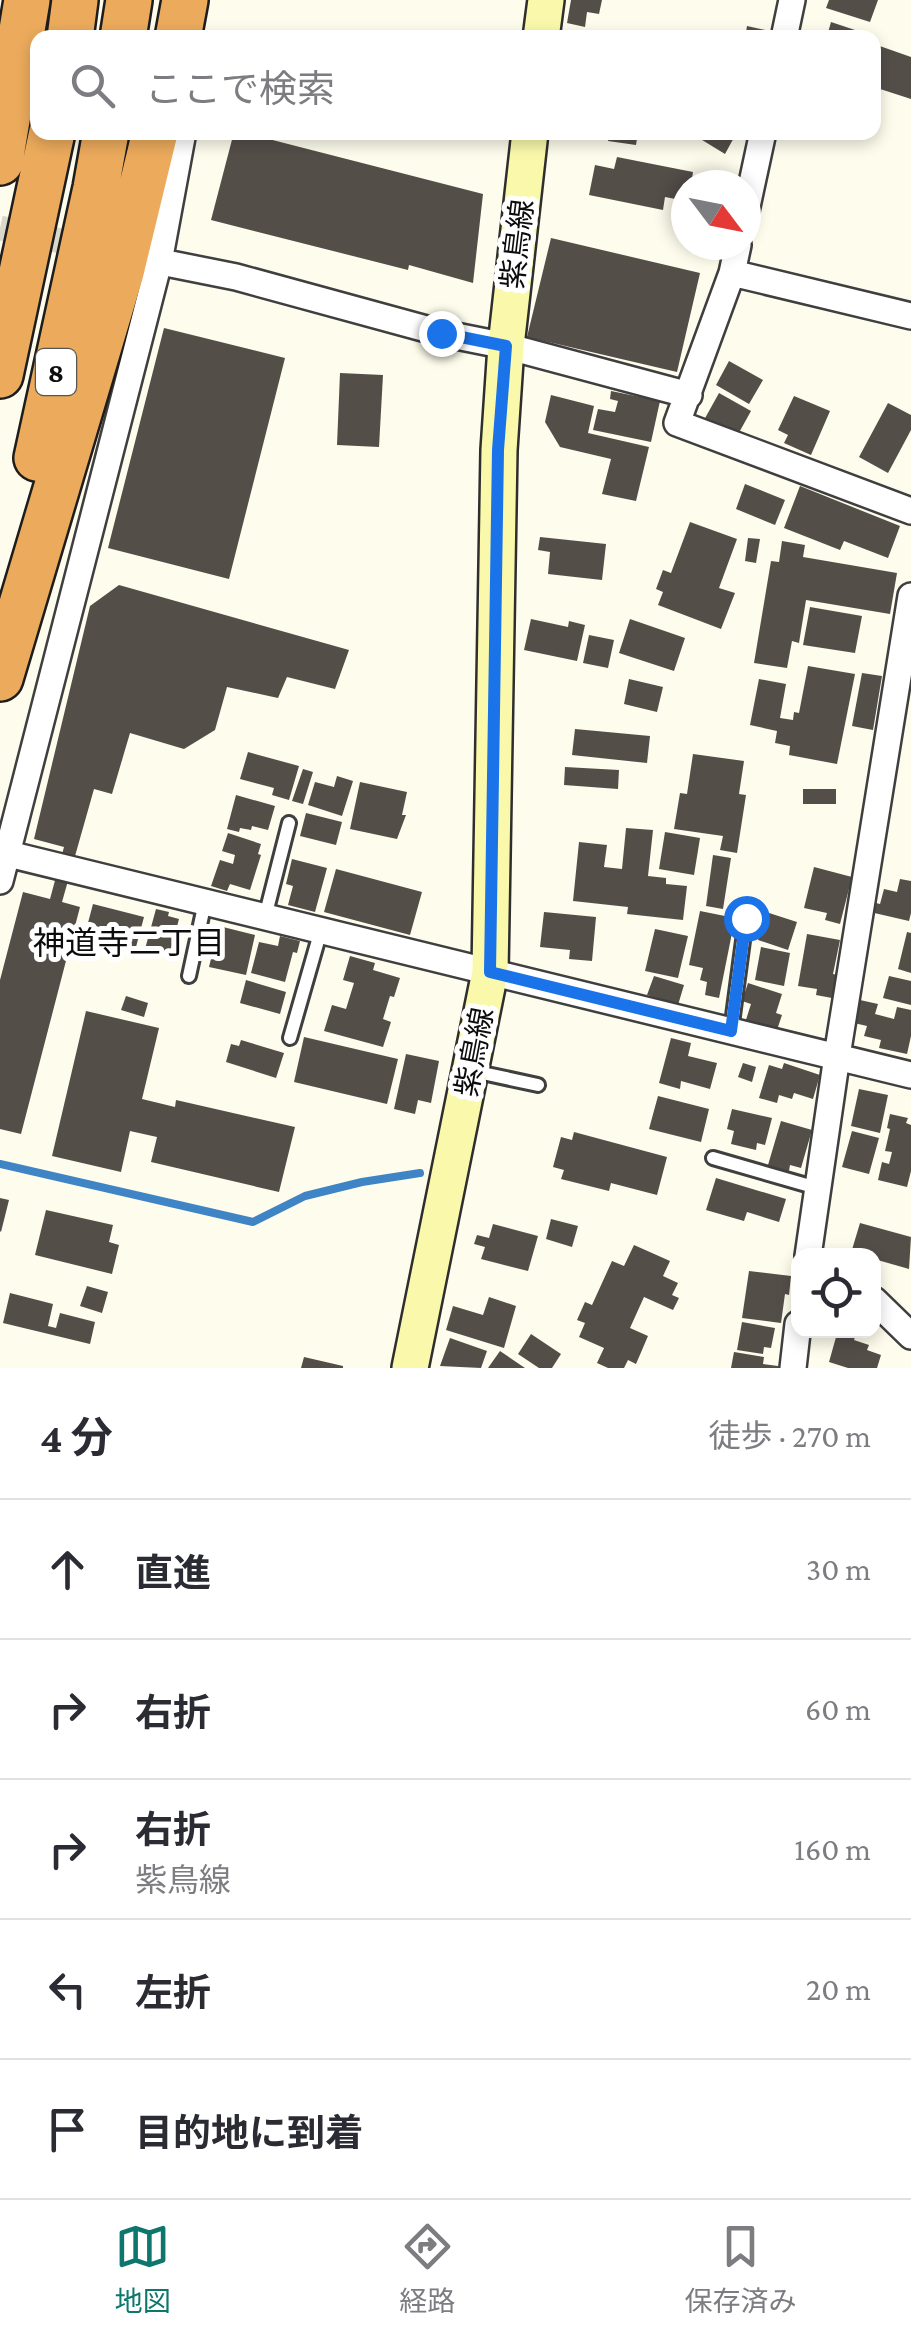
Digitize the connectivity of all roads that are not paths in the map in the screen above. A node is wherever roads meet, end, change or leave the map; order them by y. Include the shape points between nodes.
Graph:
1 (17, 0) edge
2 (27, 0) edge
3 (75, 0) edge
4 (129, 0) edge
5 (546, 0) edge
6 (792, 0) edge
7 (0, 17) edge
8 (71, 30) edge
9 (124, 30) edge
10 (542, 30) edge
11 (786, 30) edge
12 (50, 140) edge
13 (105, 140) edge
14 (153, 140) edge
15 (182, 140) edge
16 (529, 140) edge
17 (761, 140) edge
18 (0, 162) edge
19 (755, 170) edge
20 (150, 260) junction
21 (735, 260) edge
22 (732, 273) junction
23 (911, 316) edge
24 (506, 346) junction
25 (0, 375) edge
26 (689, 395) junction
27 (911, 511) edge
28 (911, 596) edge
29 (0, 610) edge
30 (0, 678) edge
31 (289, 823) dead end
32 (4, 853) edge
33 (0, 880) edge
34 (206, 902) junction
35 (265, 917) junction
36 (746, 918) dead end
37 (321, 930) junction
38 (490, 972) junction
39 (189, 976) dead end
40 (731, 1031) junction
41 (290, 1038) dead end
42 (837, 1056) junction
43 (470, 1070) junction
44 (911, 1075) edge
45 (538, 1085) dead end
46 (713, 1158) dead end
47 (816, 1188) junction
48 (809, 1248) edge
49 (881, 1306) edge
50 (910, 1331) edge
51 (796, 1338) edge
52 (410, 1368) edge
53 (792, 1368) edge

1 - 7 street
2 - 18 highway
3 - 8 highway
4 - 9 highway
5 - 10 street
6 - 11 street
12 - 25 highway, 8
13 - 29 highway, 8
14 - 30 highway
15 - 20 street
16 - 24 street, 紫鳥線
17 - 19 street
20 - 24 street
20 - 32 street
21 - 22 street
22 - 23 street
22 - 26 street
24 - 26 street
24 - 38 street, 紫鳥線 via 498,450
26 - 27 street via 677,424
28 - 42 street
31 - 35 lane
32 - 33 street
32 - 34 street
34 - 35 street
34 - 39 lane
35 - 37 street
36 - 40 lane
37 - 38 street
37 - 41 lane
38 - 40 street
38 - 43 street, 紫鳥線
40 - 42 street
42 - 44 street
42 - 47 street
43 - 45 lane
43 - 52 street, 紫鳥線
46 - 47 lane
47 - 48 street
49 - 50 street
51 - 53 street

